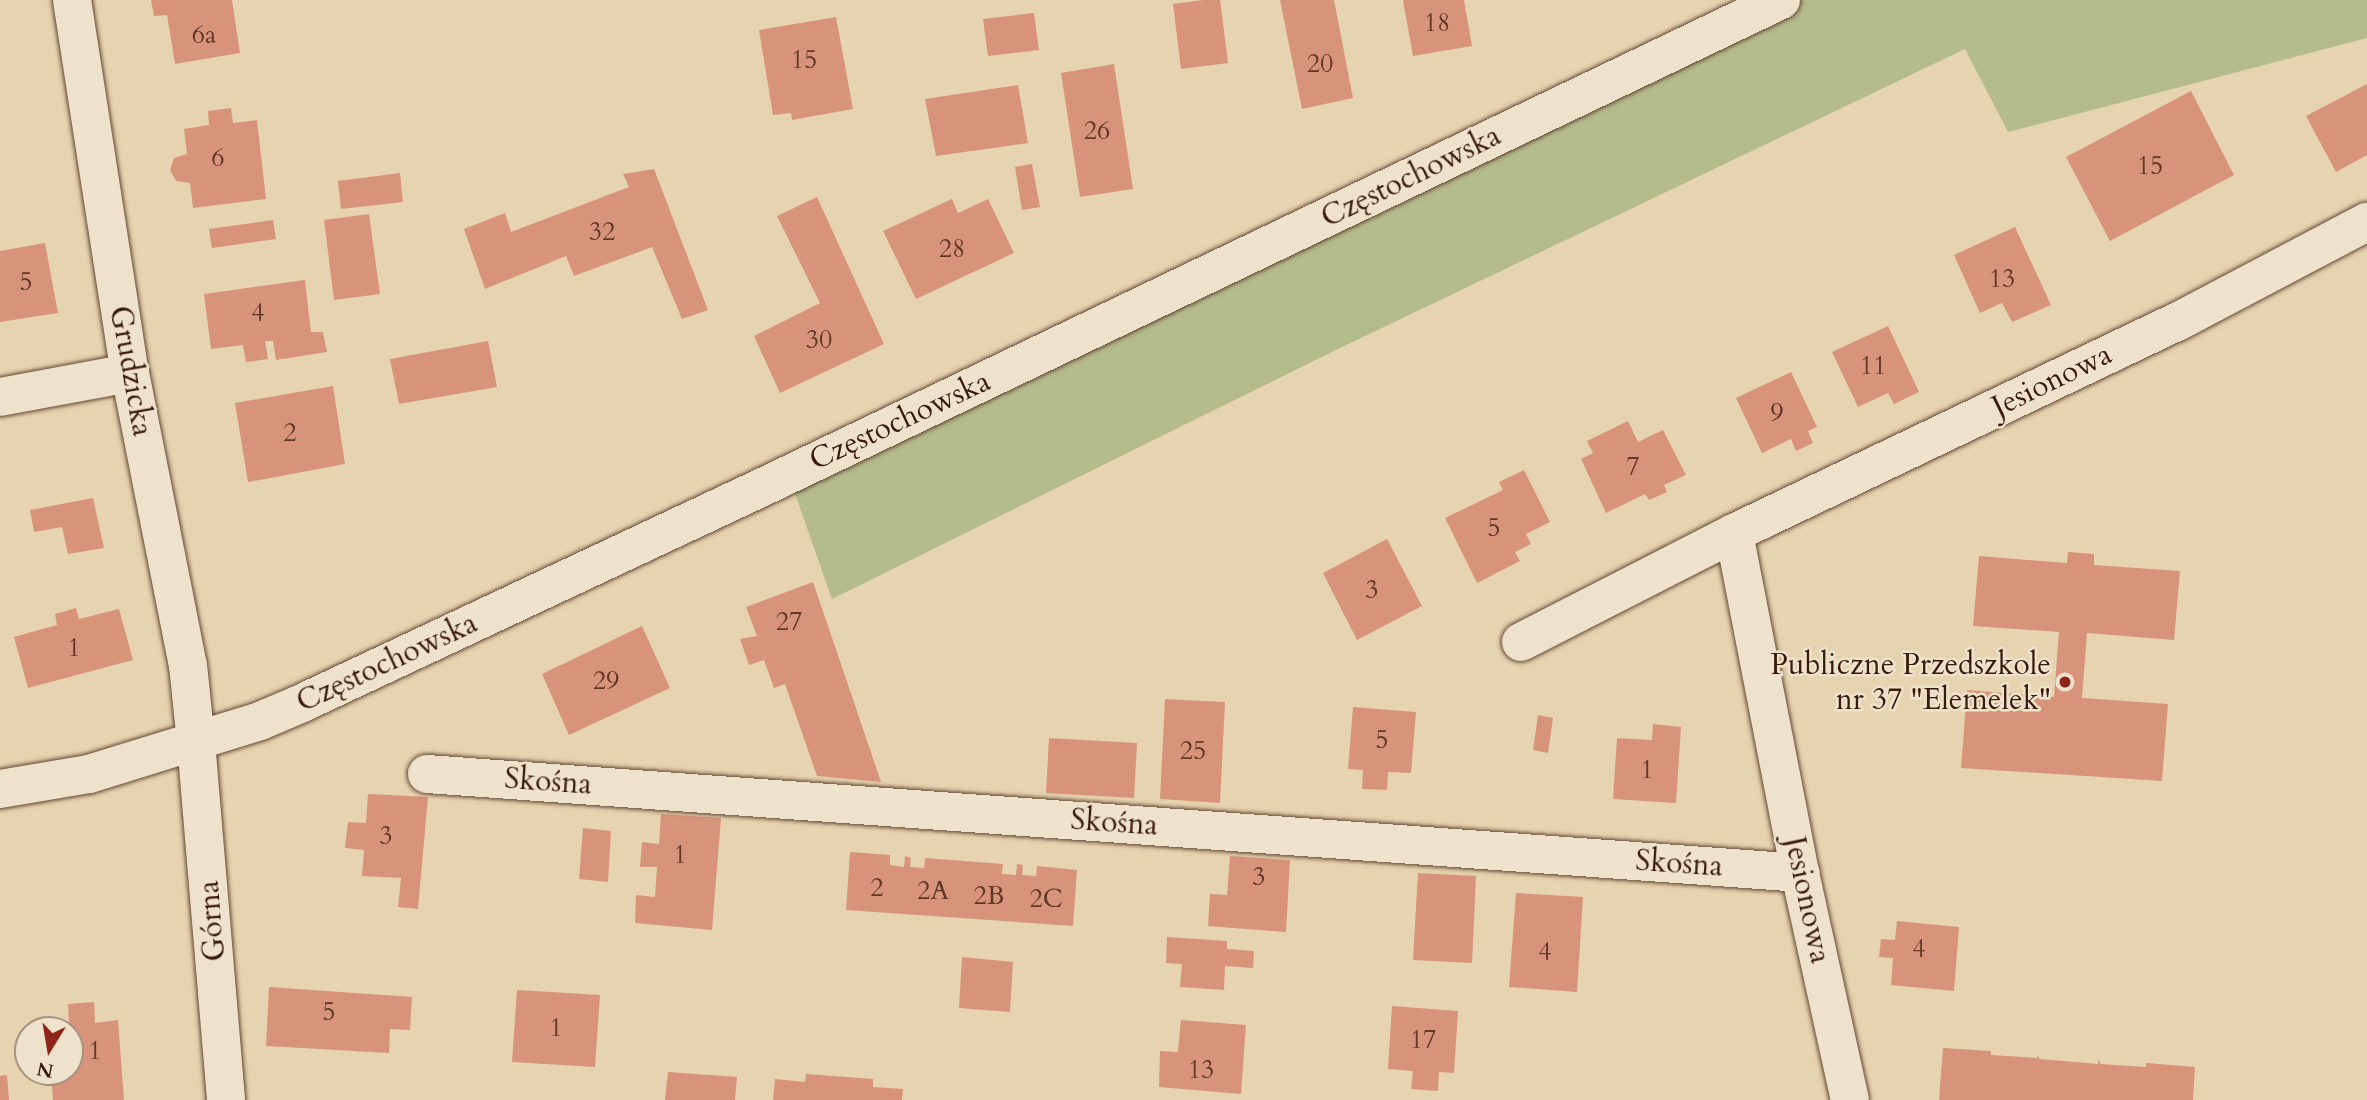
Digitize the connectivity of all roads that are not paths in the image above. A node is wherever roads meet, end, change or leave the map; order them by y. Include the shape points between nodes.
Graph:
1 (72, 0) edge
2 (1781, 0) edge
3 (2367, 222) edge
4 (130, 373) junction
5 (0, 397) edge
6 (1734, 534) junction
7 (1521, 642) dead end
8 (196, 742) junction
9 (427, 774) dead end
10 (0, 789) edge
11 (1800, 873) junction
12 (226, 1100) edge
13 (1850, 1100) edge

1 - 4 street, Grudzicka
2 - 8 street, Częstochowska via 331,690
3 - 6 street, Jesionowa via 2177,322
4 - 5 street
4 - 8 street, Grudzicka via 188,665
6 - 7 street, Jesionowa
6 - 11 street, Jesionowa
8 - 10 street, Częstochowska via 89,774
8 - 12 street, Górna
9 - 11 street, Skośna
11 - 13 street, Jesionowa

